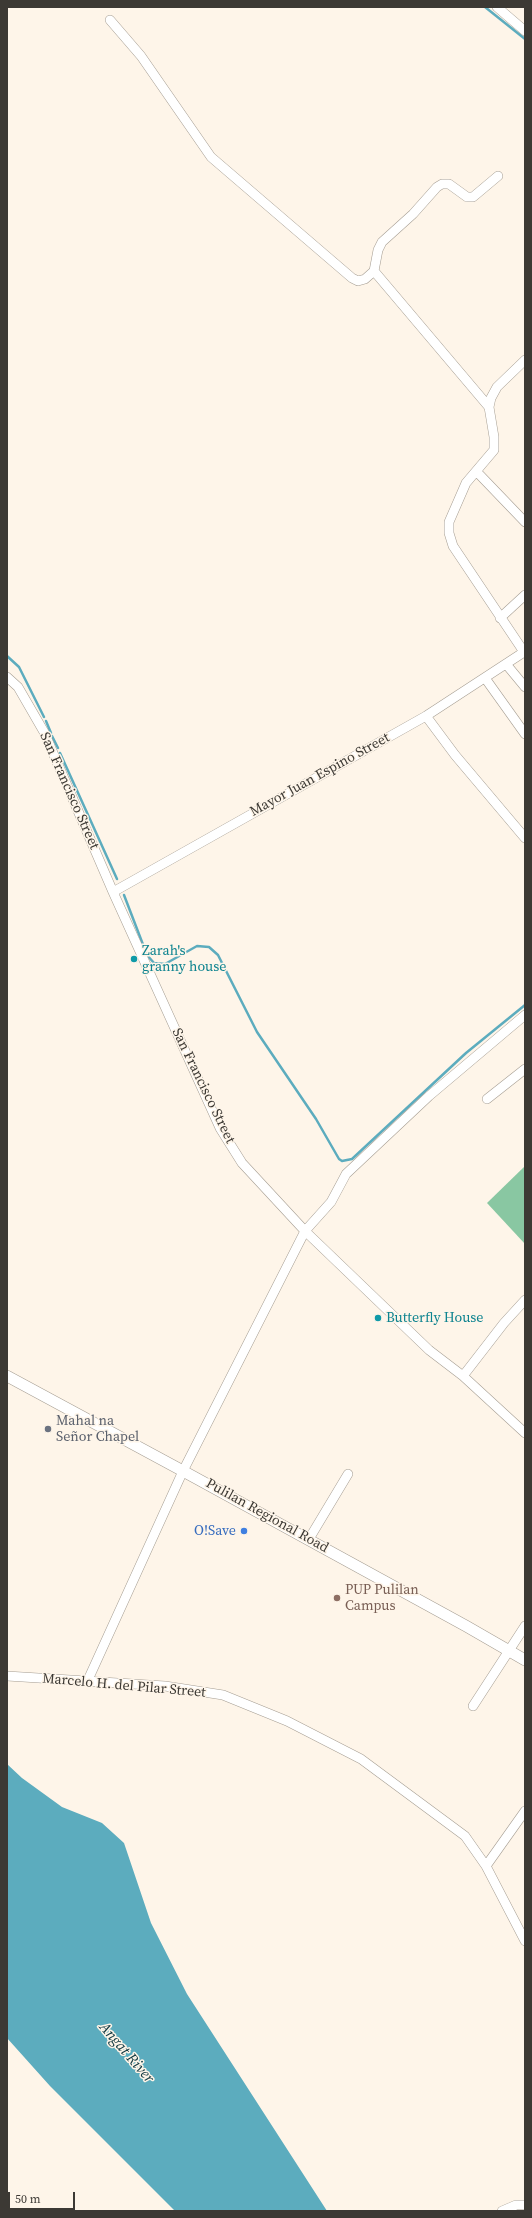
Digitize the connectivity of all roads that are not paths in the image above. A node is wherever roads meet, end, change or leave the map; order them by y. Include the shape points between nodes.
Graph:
1 (497, 7) edge
2 (110, 20) dead end
3 (525, 31) edge
4 (498, 176) dead end
5 (374, 271) junction
6 (525, 360) edge
7 (489, 407) junction
8 (476, 471) junction
9 (525, 522) edge
10 (525, 596) edge
11 (500, 618) junction
12 (506, 664) junction
13 (7, 677) edge
14 (485, 678) junction
15 (525, 688) edge
16 (426, 716) junction
17 (525, 734) edge
18 (525, 838) edge
19 (113, 892) junction
20 (525, 1015) edge
21 (525, 1069) edge
22 (488, 1099) dead end
23 (305, 1231) junction
24 (525, 1300) edge
25 (7, 1376) edge
26 (463, 1376) junction
27 (525, 1433) edge
28 (183, 1471) junction
29 (348, 1474) dead end
30 (309, 1540) junction
31 (525, 1626) edge
32 (509, 1651) junction
33 (525, 1660) edge
34 (7, 1676) edge
35 (87, 1682) junction
36 (473, 1706) dead end
37 (525, 1811) edge
38 (486, 1866) junction
39 (525, 1941) edge
40 (525, 2205) edge
41 (502, 2211) edge

1 - 3 street
2 - 5 street via 141,56 211,157 352,278 358,281 365,279
4 - 5 street via 473,197 467,197 449,184 437,187 413,214 382,242
5 - 7 street
6 - 7 street via 497,387
7 - 8 street via 494,450
8 - 9 street
8 - 11 street via 466,483 458,500 449,522 449,533 453,546
10 - 11 street
11 - 12 street, Mayor Juan Espino Street via 524,652
12 - 14 street, Mayor Juan Espino Street
12 - 15 street
13 - 19 street, San Francisco Street via 18,687 44,732
14 - 16 street, Mayor Juan Espino Street
14 - 17 street
16 - 18 street via 455,755
16 - 19 street, Mayor Juan Espino Street
19 - 23 street, San Francisco Street via 220,1128 242,1163
20 - 23 street via 430,1096 346,1174 331,1202
21 - 22 street
23 - 26 street, San Francisco Street via 429,1350
23 - 28 street
24 - 26 street
25 - 28 main road, Pulilan Regional Road
26 - 27 street, San Francisco Street
28 - 30 main road, Pulilan Regional Road
28 - 35 street
29 - 30 street
30 - 32 main road, Pulilan Regional Road
31 - 32 street
32 - 33 main road, Pulilan Regional Road
32 - 36 street
34 - 35 street, Marcelo H. del Pilar Street
35 - 38 street, Marcelo H. del Pilar Street via 165,1686 223,1695 287,1721 361,1759 417,1799 465,1836
37 - 38 street
38 - 39 street, Marcelo H. del Pilar Street
40 - 41 street via 516,2205

